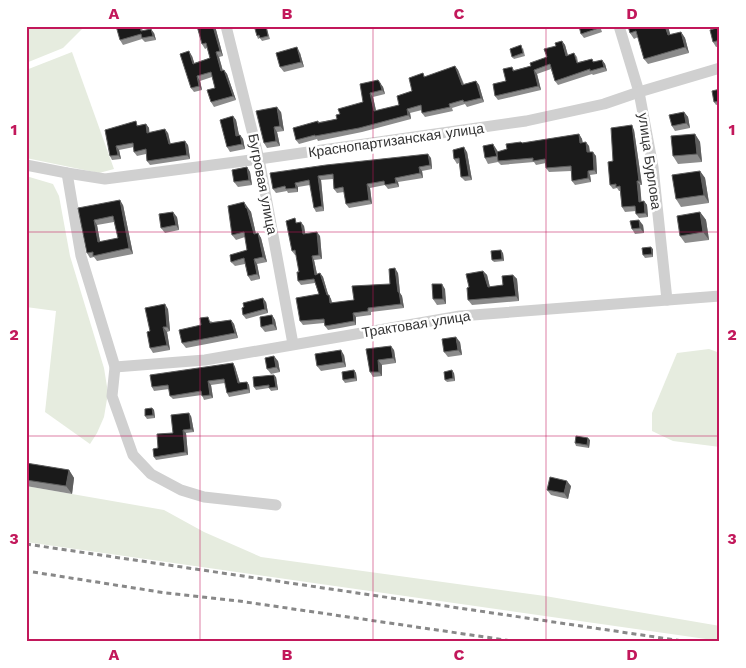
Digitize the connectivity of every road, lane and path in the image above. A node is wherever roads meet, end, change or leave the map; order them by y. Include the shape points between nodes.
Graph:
1 (226, 26) edge
2 (619, 26) edge
3 (720, 68) edge
4 (639, 92) junction
5 (259, 159) junction
6 (26, 165) edge
7 (67, 173) junction
8 (720, 296) edge
9 (666, 300) junction
10 (293, 344) junction
11 (115, 367) junction
12 (276, 505) dead end

1 - 5 street, Бугровая улица
2 - 4 street, улица Бурлова
3 - 4 street, Краснопартизанская улица
4 - 5 street, Краснопартизанская улица via 604,104 526,121
4 - 9 street, улица Бурлова via 653,167
5 - 7 street, Краснопартизанская улица via 105,178
5 - 10 street, Бугровая улица
6 - 7 street, Краснопартизанская улица
7 - 11 street via 81,256
8 - 9 street, Трактовая улица
9 - 10 street, Трактовая улица via 460,316
10 - 11 street, Трактовая улица via 205,360
11 - 12 street via 112,396 133,455 151,474 181,490 204,497

